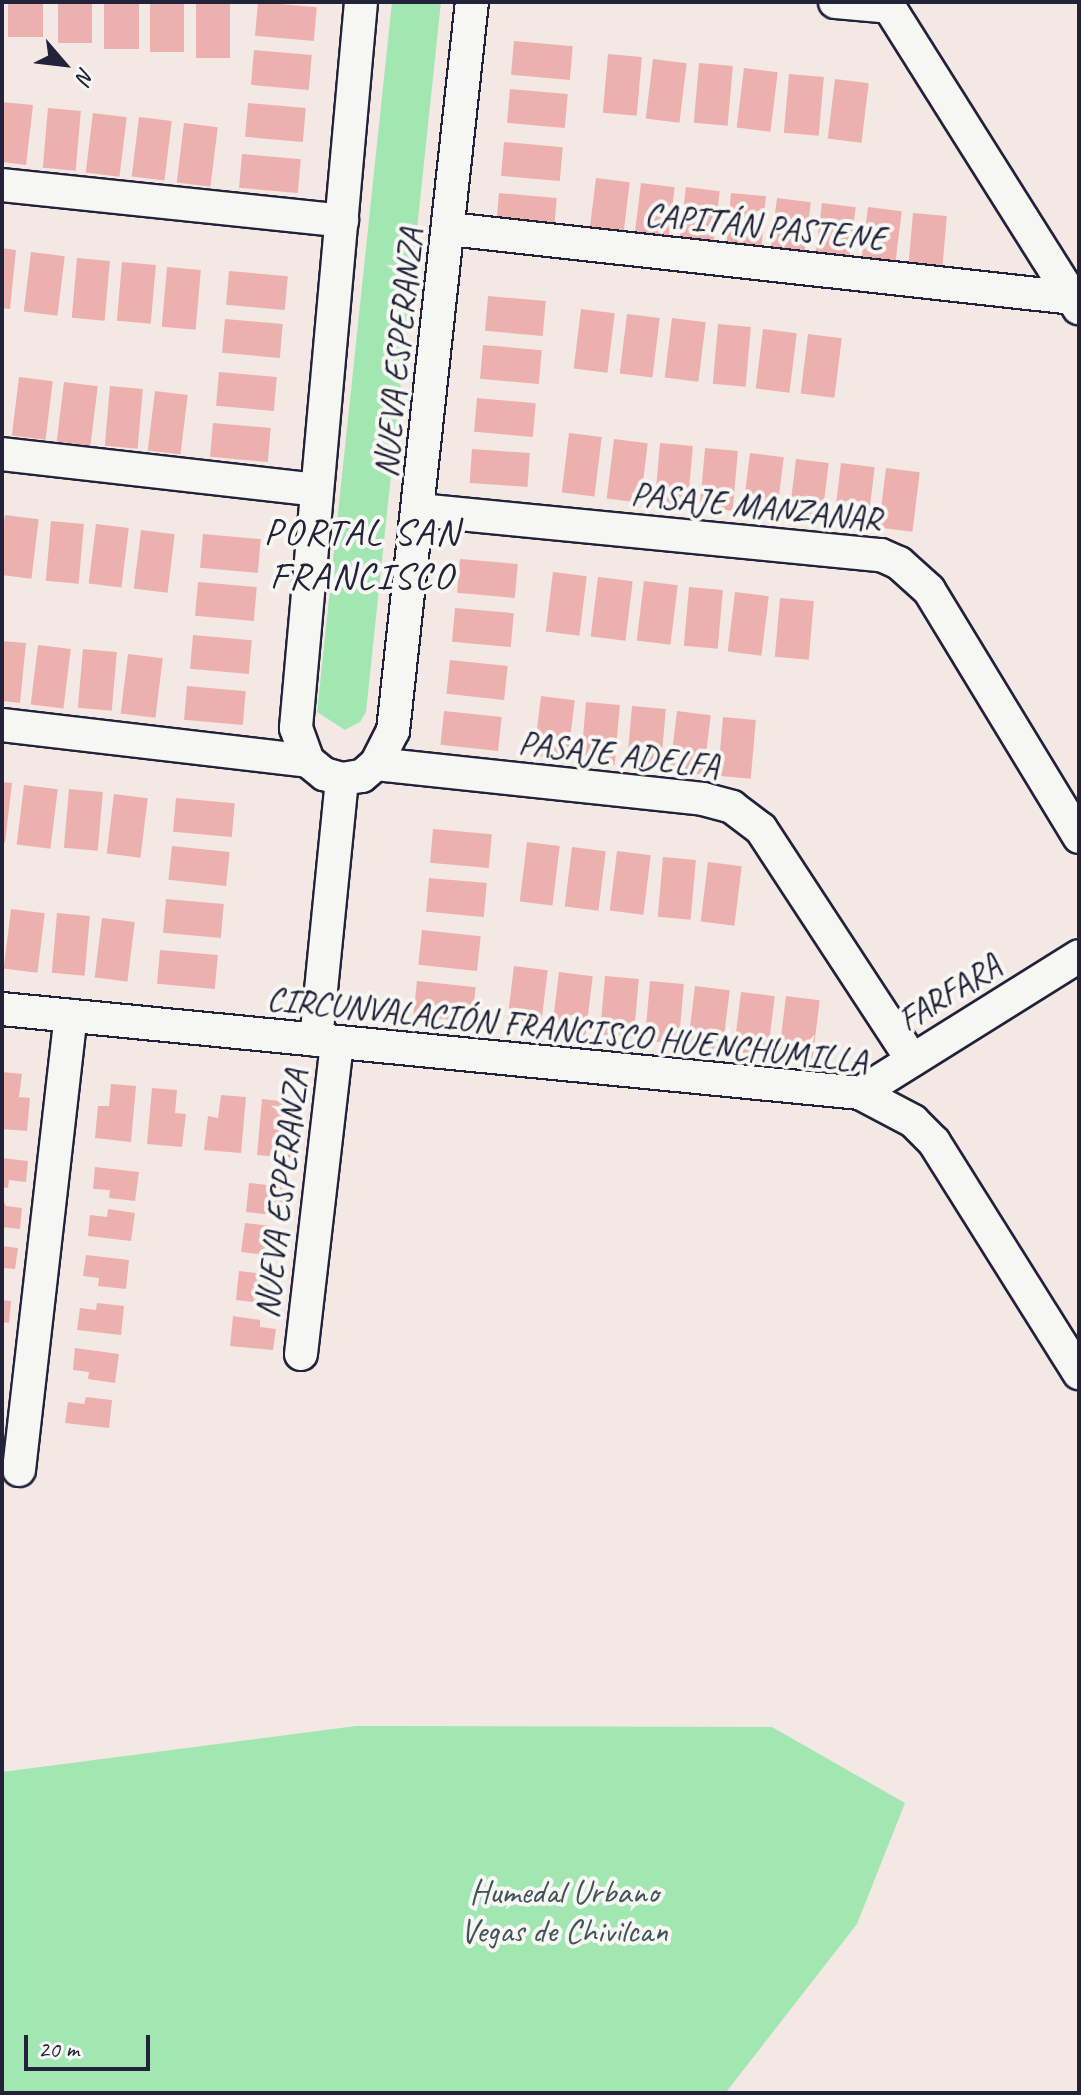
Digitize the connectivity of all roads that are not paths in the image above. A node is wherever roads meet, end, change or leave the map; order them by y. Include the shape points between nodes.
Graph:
1 (361, 2) edge
2 (472, 2) edge
3 (835, 2) edge
4 (888, 4) edge
5 (2, 185) edge
6 (342, 221) junction
7 (449, 229) junction
8 (1076, 303) edge
9 (2, 454) edge
10 (316, 490) junction
11 (419, 510) junction
12 (2, 725) edge
13 (308, 761) junction
14 (376, 764) junction
15 (342, 779) junction
16 (1079, 837) edge
17 (1079, 956) edge
18 (2, 1009) edge
19 (71, 1016) junction
20 (326, 1041) junction
21 (912, 1060) junction
22 (860, 1093) junction
23 (301, 1354) dead end
24 (1079, 1373) edge
25 (19, 1470) dead end

1 - 6 street, NUEVA ESPERANZA
2 - 7 street, NUEVA ESPERANZA
3 - 4 street
4 - 8 street
5 - 6 street
6 - 10 street, NUEVA ESPERANZA
7 - 8 street, CAPITÁN PASTENE
7 - 11 street, NUEVA ESPERANZA
9 - 10 street
10 - 13 street, NUEVA ESPERANZA via 296,728
11 - 14 street, NUEVA ESPERANZA via 393,731
11 - 16 street, PASAJE MANZANAR via 881,555 899,563 929,590
12 - 13 street
13 - 15 street via 324,774
14 - 15 street via 362,776
14 - 21 street, PASAJE ADELFA via 703,799 732,807 761,829
15 - 20 street, NUEVA ESPERANZA
17 - 21 street, FARFARA
18 - 19 street, CIRCUNVALACIÓN FRANCISCO HUENCHUMILLA
19 - 20 street, CIRCUNVALACIÓN FRANCISCO HUENCHUMILLA
19 - 25 street
20 - 22 street, CIRCUNVALACIÓN FRANCISCO HUENCHUMILLA
20 - 23 street, NUEVA ESPERANZA
21 - 22 street, FARFARA
22 - 24 street, CIRCUNVALACIÓN FRANCISCO HUENCHUMILLA via 913,1121 934,1142

